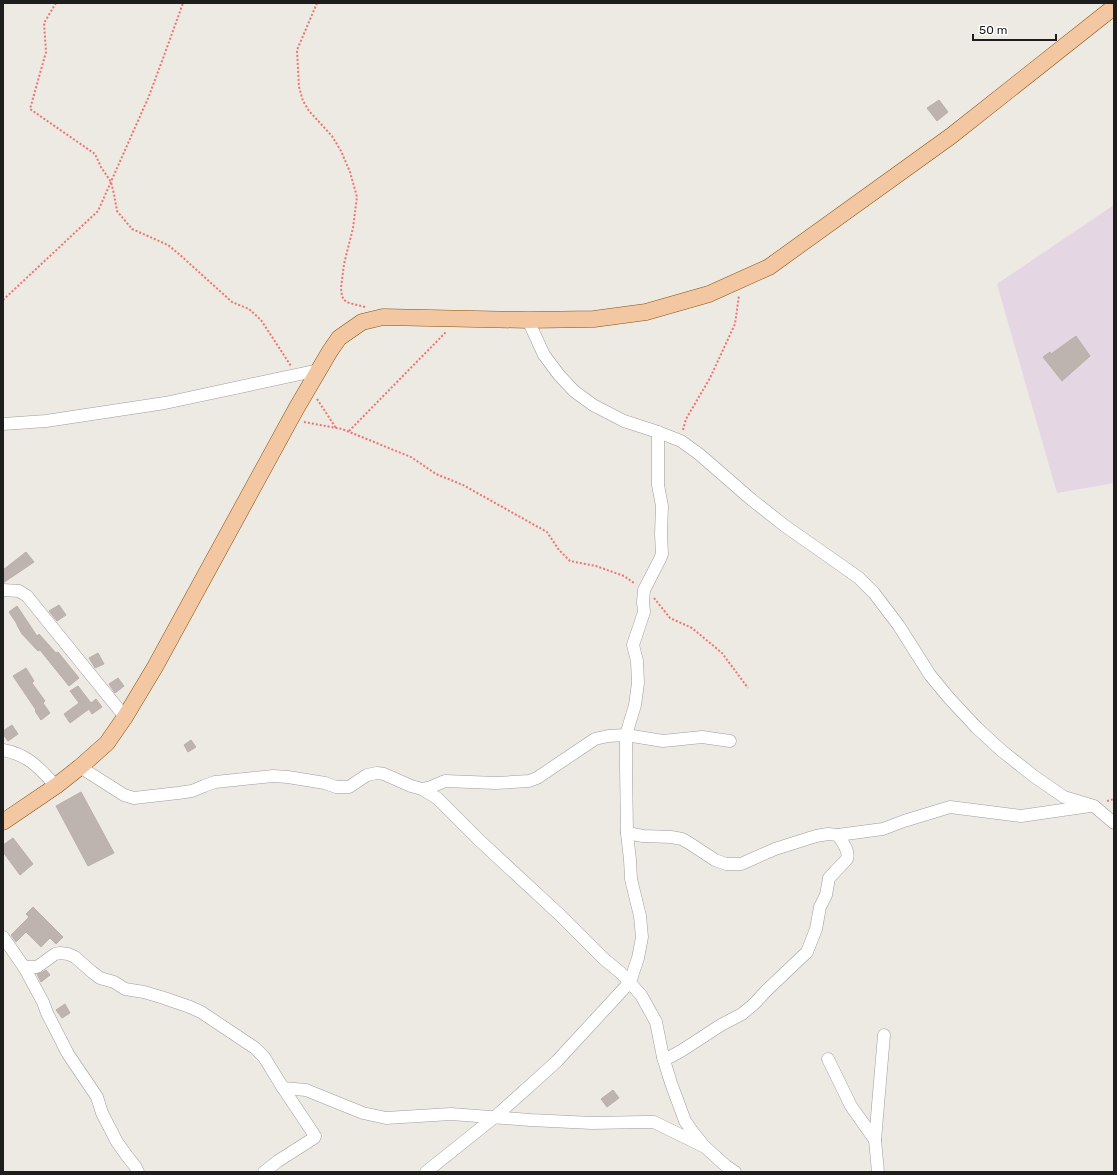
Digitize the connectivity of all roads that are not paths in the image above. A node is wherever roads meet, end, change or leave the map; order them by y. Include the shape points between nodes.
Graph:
1 (1114, 7) edge
2 (528, 320) junction
3 (319, 370) junction
4 (3, 424) edge
5 (658, 432) junction
6 (3, 590) edge
7 (125, 717) junction
8 (626, 735) junction
9 (730, 741) dead end
10 (3, 750) edge
11 (80, 767) junction
12 (56, 786) junction
13 (422, 789) junction
14 (1094, 806) junction
15 (3, 822) edge
16 (1114, 823) edge
17 (627, 833) junction
18 (838, 835) junction
19 (3, 937) edge
20 (8, 952) edge
21 (24, 967) junction
22 (630, 982) junction
23 (884, 1035) dead end
24 (663, 1057) junction
25 (828, 1059) dead end
26 (282, 1088) junction
27 (496, 1116) junction
28 (875, 1140) junction
29 (704, 1146) junction
30 (138, 1172) edge
31 (264, 1172) edge
32 (426, 1172) edge
33 (735, 1172) edge
34 (878, 1172) edge

1 - 2 main road via 951,136 769,267 709,294 646,312 594,319
2 - 3 main road via 384,317 362,322 339,338
2 - 5 street via 544,355 574,391 593,405 624,421
3 - 4 street via 164,403 46,421
3 - 7 main road
5 - 8 street via 662,554 644,590 644,612 633,645 638,683 635,705
5 - 14 street via 681,441 699,454 752,500 859,578 874,593 930,675 977,728 1002,751 1064,797
6 - 7 street via 19,591 26,596
7 - 11 main road via 107,743
8 - 9 street via 663,741 702,737
8 - 13 street via 595,739 529,781 445,781
8 - 17 street
10 - 12 street via 24,757 37,766
11 - 12 main road
11 - 13 street via 124,795 134,798 178,794 215,782 273,776 349,787 366,775 377,773
12 - 15 main road
13 - 22 street via 437,798
14 - 16 street
14 - 18 street via 1021,816 950,808 883,829
17 - 18 street via 682,839 726,864 741,864 775,849 816,836
17 - 22 street via 631,879 642,937
18 - 24 street via 848,856 829,878 816,929 806,952 742,1014 720,1025 681,1052
19 - 20 street
20 - 21 street
21 - 26 street via 37,967 55,954 68,954 96,976 125,989 157,996 201,1012 255,1048 264,1057
21 - 30 street via 68,1054 97,1096 102,1113 117,1142
22 - 24 street via 641,995 656,1022
22 - 27 street via 557,1061
23 - 28 street
24 - 29 street via 685,1121
25 - 28 street via 851,1106
26 - 27 street via 306,1090 363,1113 386,1118 451,1114
26 - 31 street via 315,1136
27 - 29 street via 592,1123 654,1122
27 - 32 street
28 - 34 street
29 - 33 street

